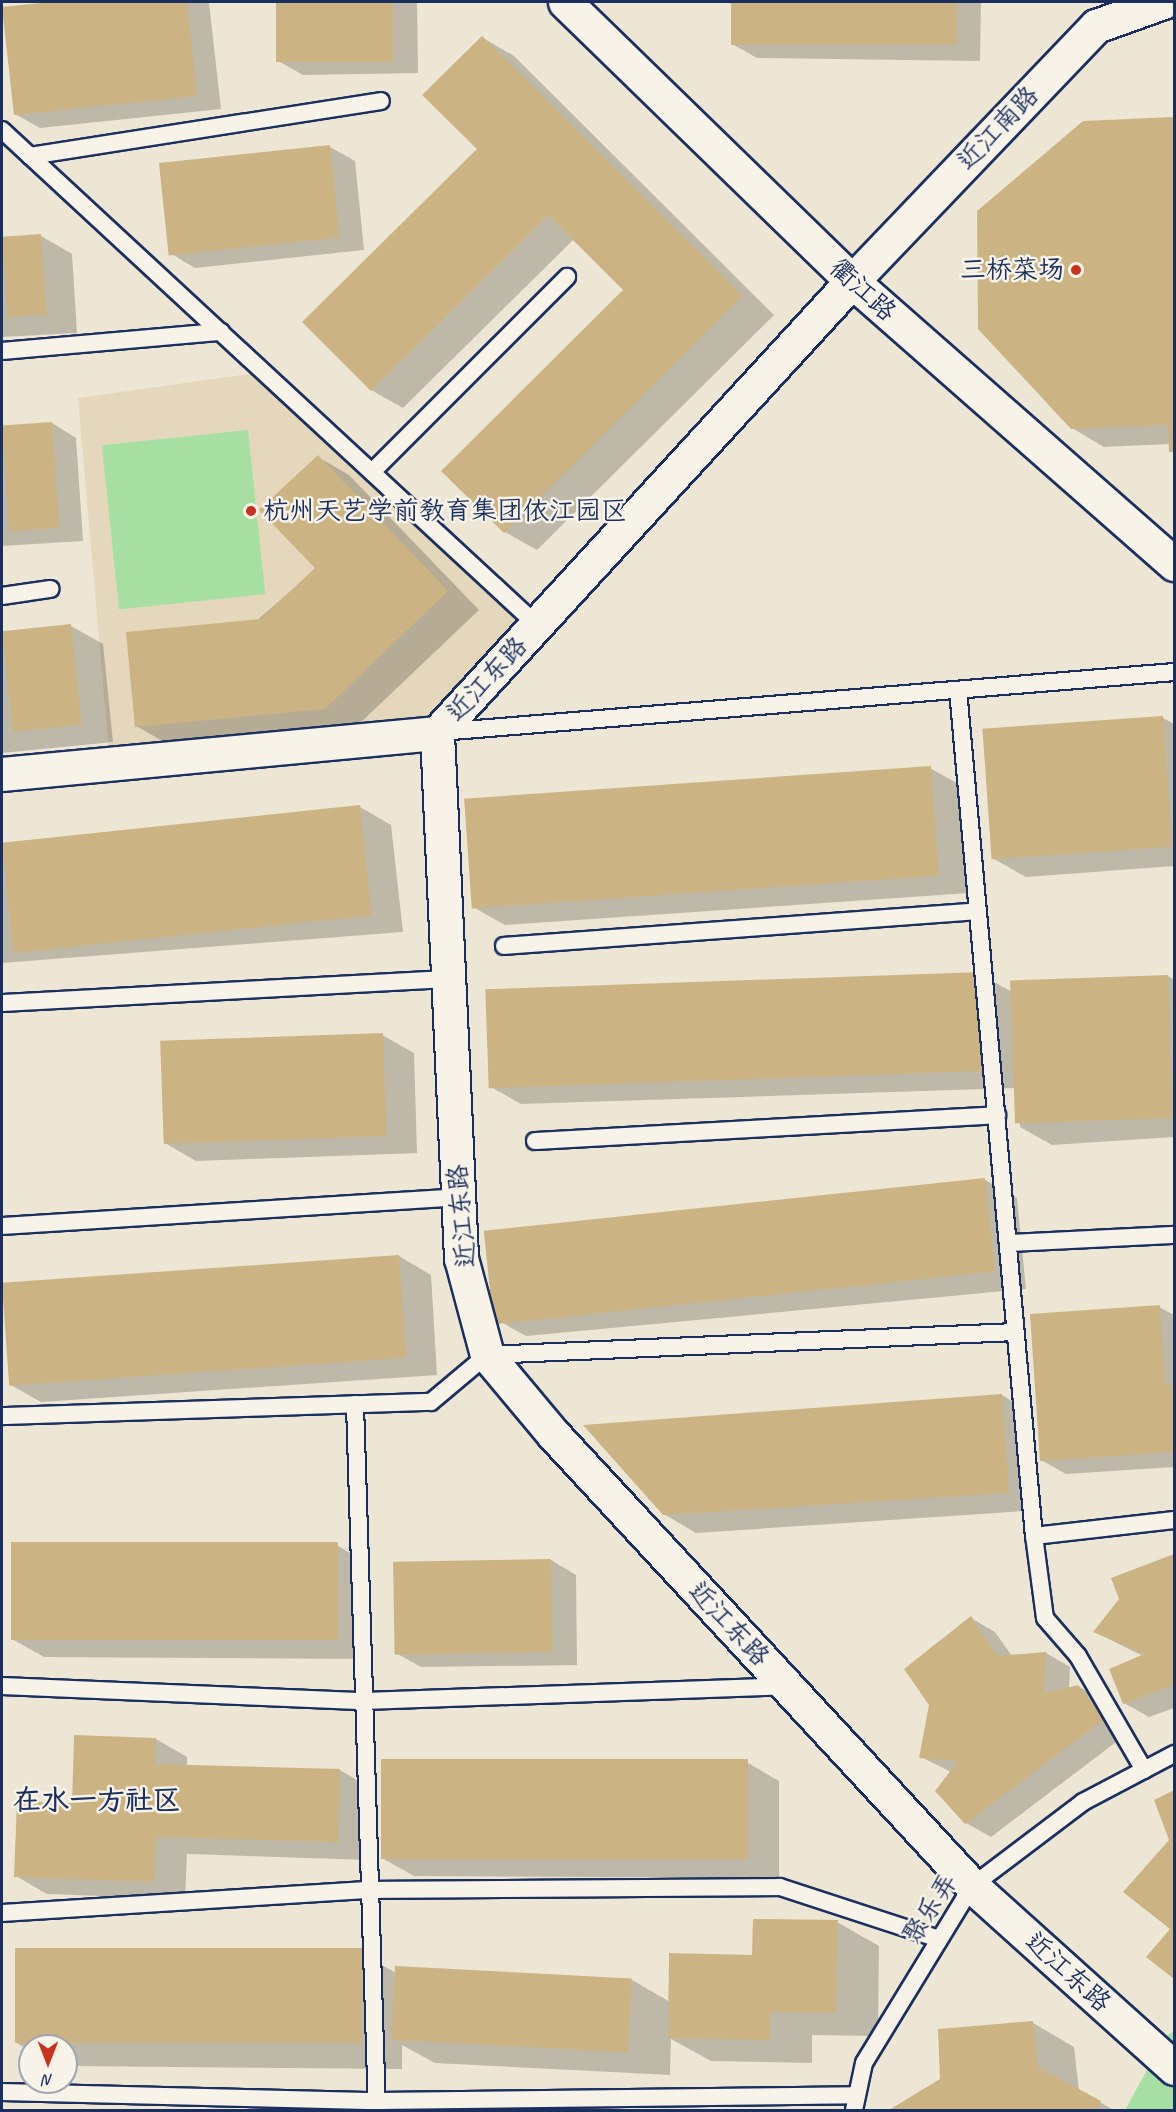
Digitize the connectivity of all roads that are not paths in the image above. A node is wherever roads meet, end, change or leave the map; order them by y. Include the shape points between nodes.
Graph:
1 (565, 2) edge
2 (1160, 2) edge
3 (381, 101) dead end
4 (2, 130) edge
5 (30, 156) junction
6 (567, 277) dead end
7 (852, 282) junction
8 (221, 332) junction
9 (2, 351) edge
10 (372, 472) junction
11 (1174, 564) edge
12 (50, 589) dead end
13 (2, 596) edge
14 (537, 625) junction
15 (1174, 672) edge
16 (958, 690) junction
17 (437, 733) junction
18 (2, 774) edge
19 (978, 911) junction
20 (504, 946) dead end
21 (448, 980) junction
22 (2, 1003) edge
23 (997, 1115) junction
24 (536, 1141) dead end
25 (458, 1197) junction
26 (2, 1226) edge
27 (1174, 1235) edge
28 (1008, 1243) junction
29 (1016, 1332) junction
30 (487, 1354) junction
31 (355, 1404) junction
32 (2, 1416) edge
33 (1174, 1520) edge
34 (1034, 1536) junction
35 (2, 1686) edge
36 (787, 1686) junction
37 (364, 1701) junction
38 (1174, 1754) edge
39 (1144, 1770) junction
40 (972, 1886) junction
41 (370, 1890) junction
42 (2, 1913) edge
43 (939, 1939) junction
44 (1174, 2068) edge
45 (2, 2092) edge
46 (855, 2103) edge
47 (377, 2106) edge

1 - 7 street, 衢江路
2 - 7 street, 近江南路 via 1096,26
3 - 5 lane
4 - 5 lane
5 - 8 lane
6 - 10 lane
7 - 11 street, 衢江路
7 - 14 street, 近江东路
8 - 9 lane
8 - 10 lane
10 - 14 lane
12 - 13 lane
14 - 17 street, 近江东路
15 - 16 lane
16 - 17 lane
16 - 19 lane
17 - 18 street
17 - 21 street, 近江东路
19 - 20 lane
19 - 23 lane
21 - 22 lane
21 - 25 street, 近江东路
23 - 24 lane
23 - 28 lane
25 - 26 lane
25 - 30 street, 近江东路 via 461,1258
27 - 28 lane
28 - 29 lane
29 - 30 lane
29 - 34 lane
30 - 31 lane via 431,1402
30 - 36 street, 近江东路 via 554,1435
31 - 32 lane
31 - 37 lane
33 - 34 lane
34 - 39 lane via 1046,1618 1078,1656
35 - 37 lane
36 - 37 lane
36 - 40 street, 近江东路
37 - 41 lane
38 - 39 lane, 聚乐弄
39 - 40 lane, 聚乐弄 via 1083,1802
40 - 43 lane, 聚乐弄
40 - 44 street, 近江东路
41 - 42 lane
41 - 43 lane via 780,1887
41 - 47 lane
43 - 46 lane, 聚乐弄 via 864,2063
45 - 47 lane
46 - 47 lane

